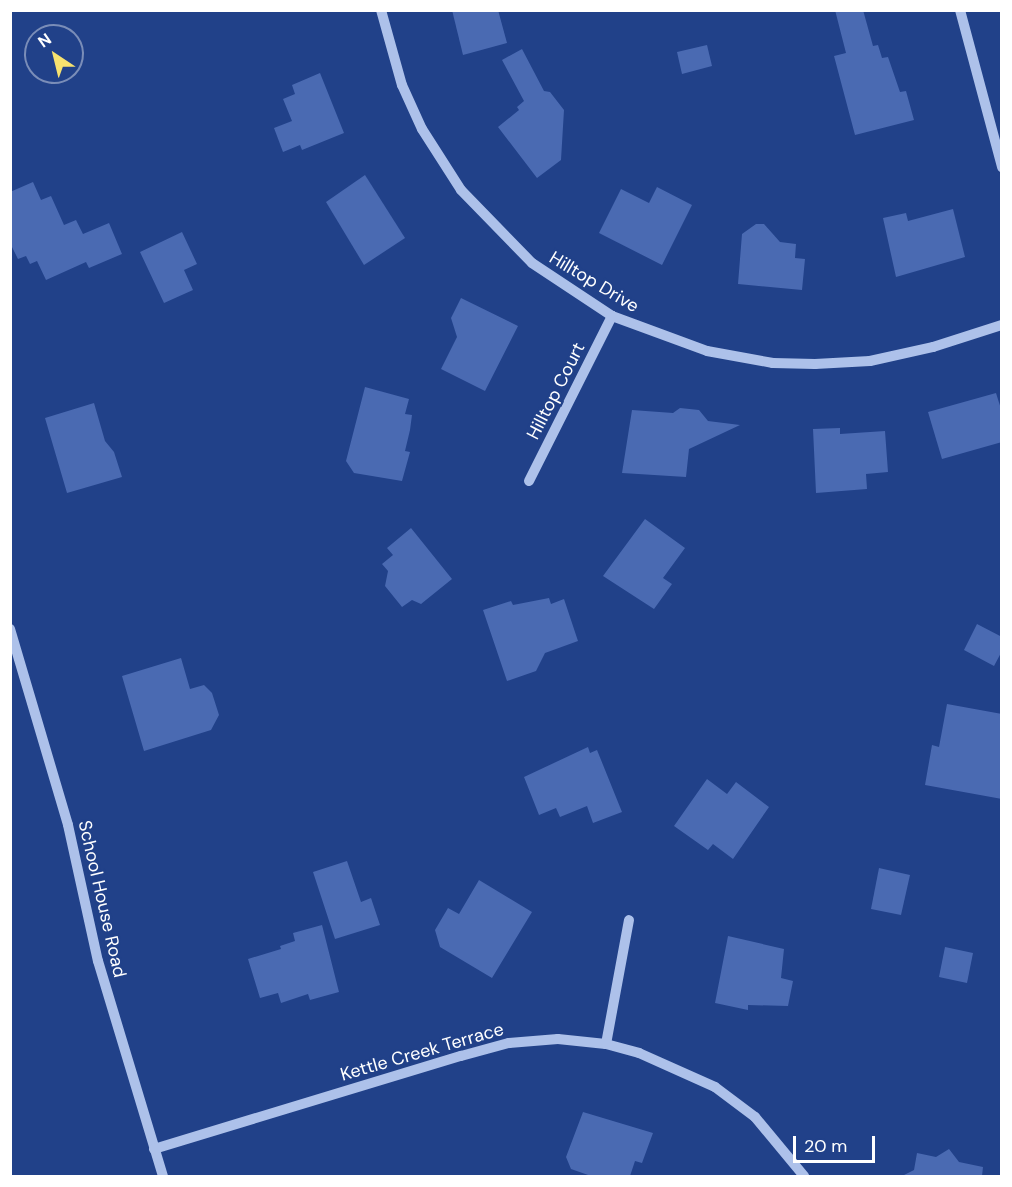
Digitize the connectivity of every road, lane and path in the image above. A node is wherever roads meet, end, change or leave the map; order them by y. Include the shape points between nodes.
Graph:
1 (381, 10) edge
2 (960, 10) edge
3 (1002, 167) edge
4 (612, 316) junction
5 (1002, 325) edge
6 (529, 481) dead end
7 (10, 629) edge
8 (630, 920) dead end
9 (606, 1044) junction
10 (154, 1149) junction
11 (163, 1176) edge
12 (804, 1176) edge

1 - 4 street, Hilltop Drive via 402,85 422,129 461,190 532,263
2 - 3 street
4 - 5 street, Hilltop Drive via 706,351 773,363 815,364 870,361 933,347
4 - 6 street, Hilltop Court
7 - 10 street, School House Road via 68,825 98,961
8 - 9 street
9 - 10 street, Kettle Creek Terrace via 558,1039 509,1043
9 - 12 street, Kettle Creek Terrace via 670,1065 715,1088 755,1117
10 - 11 street, School House Road

